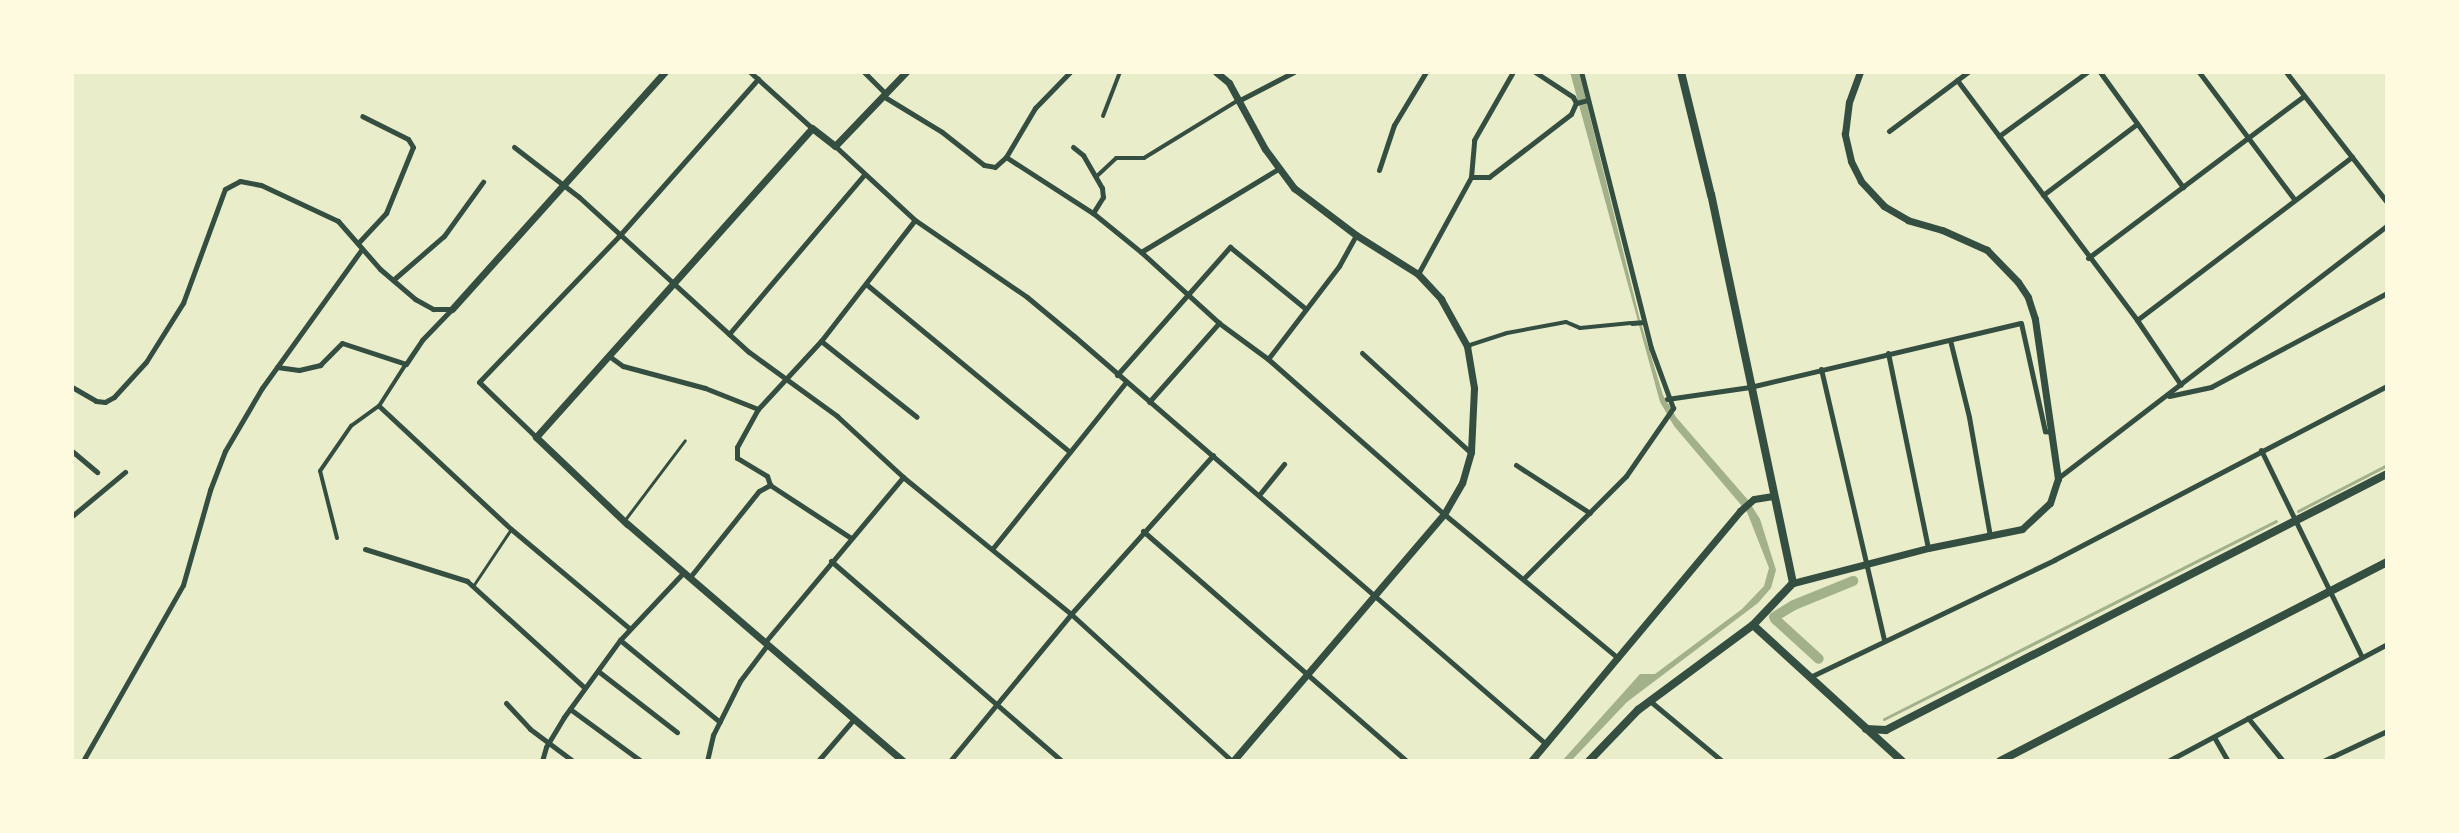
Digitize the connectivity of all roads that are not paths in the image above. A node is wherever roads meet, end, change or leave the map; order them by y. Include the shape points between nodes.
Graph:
1 (665, 72) edge
2 (750, 72) edge
3 (864, 72) edge
4 (906, 72) edge
5 (1070, 72) edge
6 (1120, 72) edge
7 (1216, 72) edge
8 (1226, 72) edge
9 (1294, 72) edge
10 (1426, 72) edge
11 (1513, 72) edge
12 (1535, 72) edge
13 (1581, 72) edge
14 (1681, 72) edge
15 (1860, 72) edge
16 (1968, 72) edge
17 (2087, 72) edge
18 (2100, 72) edge
19 (2199, 72) edge
20 (2286, 72) edge
21 (758, 79) junction
22 (1957, 80) junction
23 (1229, 83) junction
24 (884, 94) junction
25 (2304, 96) junction
26 (1587, 100) junction
27 (1237, 101) junction
28 (1577, 103) junction
29 (362, 116) dead end
30 (1103, 116) dead end
31 (2137, 124) junction
32 (812, 128) junction
33 (1889, 131) dead end
34 (1999, 136) junction
35 (2249, 138) junction
36 (835, 146) junction
37 (514, 147) dead end
38 (1073, 147) dead end
39 (1006, 157) junction
40 (2352, 157) junction
41 (1278, 169) junction
42 (1379, 170) dead end
43 (864, 175) junction
44 (1097, 176) junction
45 (1471, 177) junction
46 (483, 182) dead end
47 (562, 184) junction
48 (2183, 187) junction
49 (2043, 195) junction
50 (2294, 199) junction
51 (2387, 202) edge
52 (1093, 213) junction
53 (915, 220) junction
54 (2387, 226) edge
55 (1356, 235) junction
56 (619, 236) junction
57 (361, 245) junction
58 (1141, 252) junction
59 (2088, 258) junction
60 (1418, 274) junction
61 (393, 280) junction
62 (866, 284) junction
63 (673, 285) junction
64 (1188, 292) junction
65 (2387, 293) edge
66 (452, 309) junction
67 (1306, 309) junction
68 (2137, 320) junction
69 (1643, 322) junction
70 (1219, 323) junction
71 (1632, 323) joint
72 (729, 334) junction
73 (1950, 340) junction
74 (821, 341) junction
75 (1467, 346) junction
76 (1362, 353) dead end
77 (1888, 353) junction
78 (609, 356) junction
79 (1268, 359) junction
80 (406, 364) junction
81 (277, 367) junction
82 (1821, 369) junction
83 (1117, 375) junction
84 (789, 378) junction
85 (1126, 382) junction
86 (2181, 385) junction
87 (2387, 386) edge
88 (72, 387) edge
89 (1750, 387) junction
90 (2169, 396) junction
91 (1667, 399) junction
92 (1149, 402) junction
93 (379, 406) junction
94 (758, 409) junction
95 (917, 417) dead end
96 (2051, 433) junction
97 (536, 437) junction
98 (685, 440) dead end
99 (2261, 450) junction
100 (72, 451) edge
101 (1070, 452) junction
102 (1471, 452) junction
103 (1213, 455) junction
104 (1284, 464) dead end
105 (1516, 465) dead end
106 (97, 472) dead end
107 (125, 472) dead end
108 (2387, 474) edge
109 (903, 477) junction
110 (2058, 479) junction
111 (770, 485) junction
112 (1259, 495) junction
113 (1773, 496) junction
114 (1590, 513) junction
115 (1444, 514) junction
116 (72, 516) edge
117 (624, 521) junction
118 (2294, 522) junction
119 (511, 529) junction
120 (1143, 531) junction
121 (1990, 536) junction
122 (337, 538) dead end
123 (851, 538) junction
124 (993, 548) junction
125 (1928, 548) junction
126 (365, 549) dead end
127 (831, 561) junction
128 (2387, 562) edge
129 (1866, 563) junction
130 (687, 575) junction
131 (1525, 577) junction
132 (1793, 583) junction
133 (473, 586) junction
134 (2329, 592) junction
135 (1375, 597) junction
136 (1071, 614) junction
137 (1753, 625) junction
138 (630, 629) junction
139 (620, 640) junction
140 (1884, 641) junction
141 (767, 642) junction
142 (2387, 644) edge
143 (2362, 657) junction
144 (1618, 658) junction
145 (598, 671) junction
146 (1307, 675) junction
147 (1809, 678) junction
148 (585, 688) junction
149 (1650, 701) junction
150 (506, 703) dead end
151 (998, 703) junction
152 (570, 709) junction
153 (854, 718) junction
154 (2248, 718) junction
155 (720, 722) junction
156 (1866, 729) junction
157 (1886, 730) junction
158 (2387, 731) edge
159 (677, 732) dead end
160 (2214, 737) junction
161 (1880, 742) junction
162 (549, 743) junction
163 (1546, 744) junction
164 (83, 761) edge
165 (542, 761) edge
166 (573, 761) edge
167 (641, 761) edge
168 (707, 761) edge
169 (818, 761) edge
170 (903, 761) edge
171 (950, 761) edge
172 (1062, 761) edge
173 (1233, 761) edge
174 (1407, 761) edge
175 (1531, 761) edge
176 (1589, 761) edge
177 (1722, 761) edge
178 (1902, 761) edge
179 (2000, 761) edge
180 (2168, 761) edge
181 (2228, 761) edge
182 (2283, 761) edge
183 (2323, 761) edge

1 - 47 street
2 - 21 street
3 - 24 street
4 - 24 street
5 - 39 street via 1035,108
6 - 30 street
7 - 23 street
8 - 23 street
9 - 27 street
10 - 42 street via 1394,125
11 - 45 street via 1474,140
12 - 28 street
13 - 26 street
14 - 89 main road
15 - 96 street via 1845,124 1854,169 1884,206 1987,250 2018,282 2035,319
16 - 22 street
17 - 34 street
18 - 31 street
19 - 35 street
20 - 25 street
21 - 32 street
21 - 56 street
22 - 33 street
22 - 34 street
23 - 27 street
24 - 36 street
24 - 39 street via 984,165 998,167
25 - 35 street
25 - 40 street
26 - 28 street
26 - 69 street
27 - 41 street
27 - 44 street via 1144,158 1116,158
28 - 45 street via 1571,114 1489,177
29 - 57 street via 408,139 413,147 386,213
31 - 48 street
31 - 49 street
32 - 36 street
32 - 63 street
34 - 49 street
35 - 48 street
35 - 50 street
36 - 43 street
37 - 47 street
38 - 44 street
39 - 52 street
40 - 50 street
40 - 51 street
41 - 55 street via 1294,188
41 - 58 street
43 - 53 street
43 - 72 street
44 - 52 street via 1103,197
45 - 60 street
46 - 61 street via 444,236
47 - 56 street
47 - 66 street
48 - 59 street
49 - 59 street
50 - 68 street
52 - 58 street
53 - 62 street
53 - 83 street via 1027,297
54 - 86 street
55 - 60 street
55 - 67 street
56 - 63 street
56 - 97 street via 479,382
57 - 61 street
57 - 81 street
57 - 88 street via 332,218 255,183 231,184 183,303 146,362 105,402
58 - 64 street
59 - 68 street
60 - 75 street via 1441,299
61 - 66 street via 425,305
62 - 74 street
62 - 101 street
63 - 72 street
63 - 78 street
64 - 67 street via 1230,247
64 - 70 street
64 - 83 street
65 - 90 street via 2211,387
66 - 80 street
67 - 79 street
68 - 86 street
69 - 71 street
69 - 91 street
70 - 79 street
70 - 92 street
71 - 75 street via 1580,328 1566,322
72 - 84 street
73 - 77 street
73 - 96 street via 2021,323 2045,431
73 - 121 street
74 - 84 street
74 - 95 street
75 - 102 street via 1474,388
76 - 102 street
77 - 82 street
77 - 125 street
78 - 94 street via 623,366
78 - 97 street
79 - 115 street
80 - 81 street via 342,343 320,365 299,370
80 - 93 street
81 - 164 street via 225,451 176,599
82 - 89 street
82 - 129 street
83 - 85 street
84 - 94 street
84 - 109 street
85 - 92 street
85 - 101 street
86 - 90 street
87 - 99 street
89 - 91 street
89 - 113 main road
90 - 110 street
91 - 114 street via 1672,409 1668,416 1626,476
92 - 103 street
93 - 119 street
93 - 122 street via 351,426 320,471
94 - 111 street via 735,455 767,476
96 - 110 street
97 - 117 street
98 - 117 lane
99 - 118 street
99 - 140 street via 2054,560
100 - 106 street
101 - 124 street
102 - 115 street via 1462,483
103 - 112 street
103 - 120 street
104 - 112 street
105 - 114 street
107 - 116 street
108 - 118 main road
109 - 123 street
109 - 124 street
110 - 121 street via 2055,494 2034,520 2022,529
111 - 123 street
111 - 130 street via 759,491
112 - 135 street
113 - 132 main road
113 - 144 street via 1753,500 1740,511
114 - 131 street
115 - 131 street
115 - 135 street
117 - 130 street
118 - 134 street
118 - 157 main road
119 - 133 lane
119 - 138 street
120 - 136 street
120 - 146 street
121 - 125 street
123 - 127 street
124 - 136 street
125 - 129 street
126 - 133 street
127 - 141 street
127 - 151 street
128 - 134 main road
129 - 132 street
129 - 140 street
130 - 138 street
130 - 141 street
131 - 144 street
132 - 137 main road
133 - 148 street
134 - 143 street
134 - 179 main road
135 - 146 street
135 - 163 street
136 - 151 street
136 - 173 street
137 - 147 main road
137 - 149 main road
138 - 139 street
139 - 145 street
139 - 155 street
140 - 147 street
141 - 153 street
141 - 155 street
142 - 143 street
143 - 154 street
144 - 163 street
145 - 148 street
145 - 159 street
146 - 173 street
146 - 174 street
147 - 156 main road
148 - 152 street
149 - 176 main road
149 - 177 street
150 - 162 street
151 - 171 street
151 - 172 street
152 - 162 street
152 - 167 street
153 - 169 street
153 - 170 street
154 - 160 street
154 - 182 street
155 - 168 street
156 - 157 main road
156 - 161 main road
157 - 161 main road
158 - 183 street
160 - 180 street
160 - 181 street
161 - 178 main road
162 - 165 street
162 - 166 street
163 - 175 street

